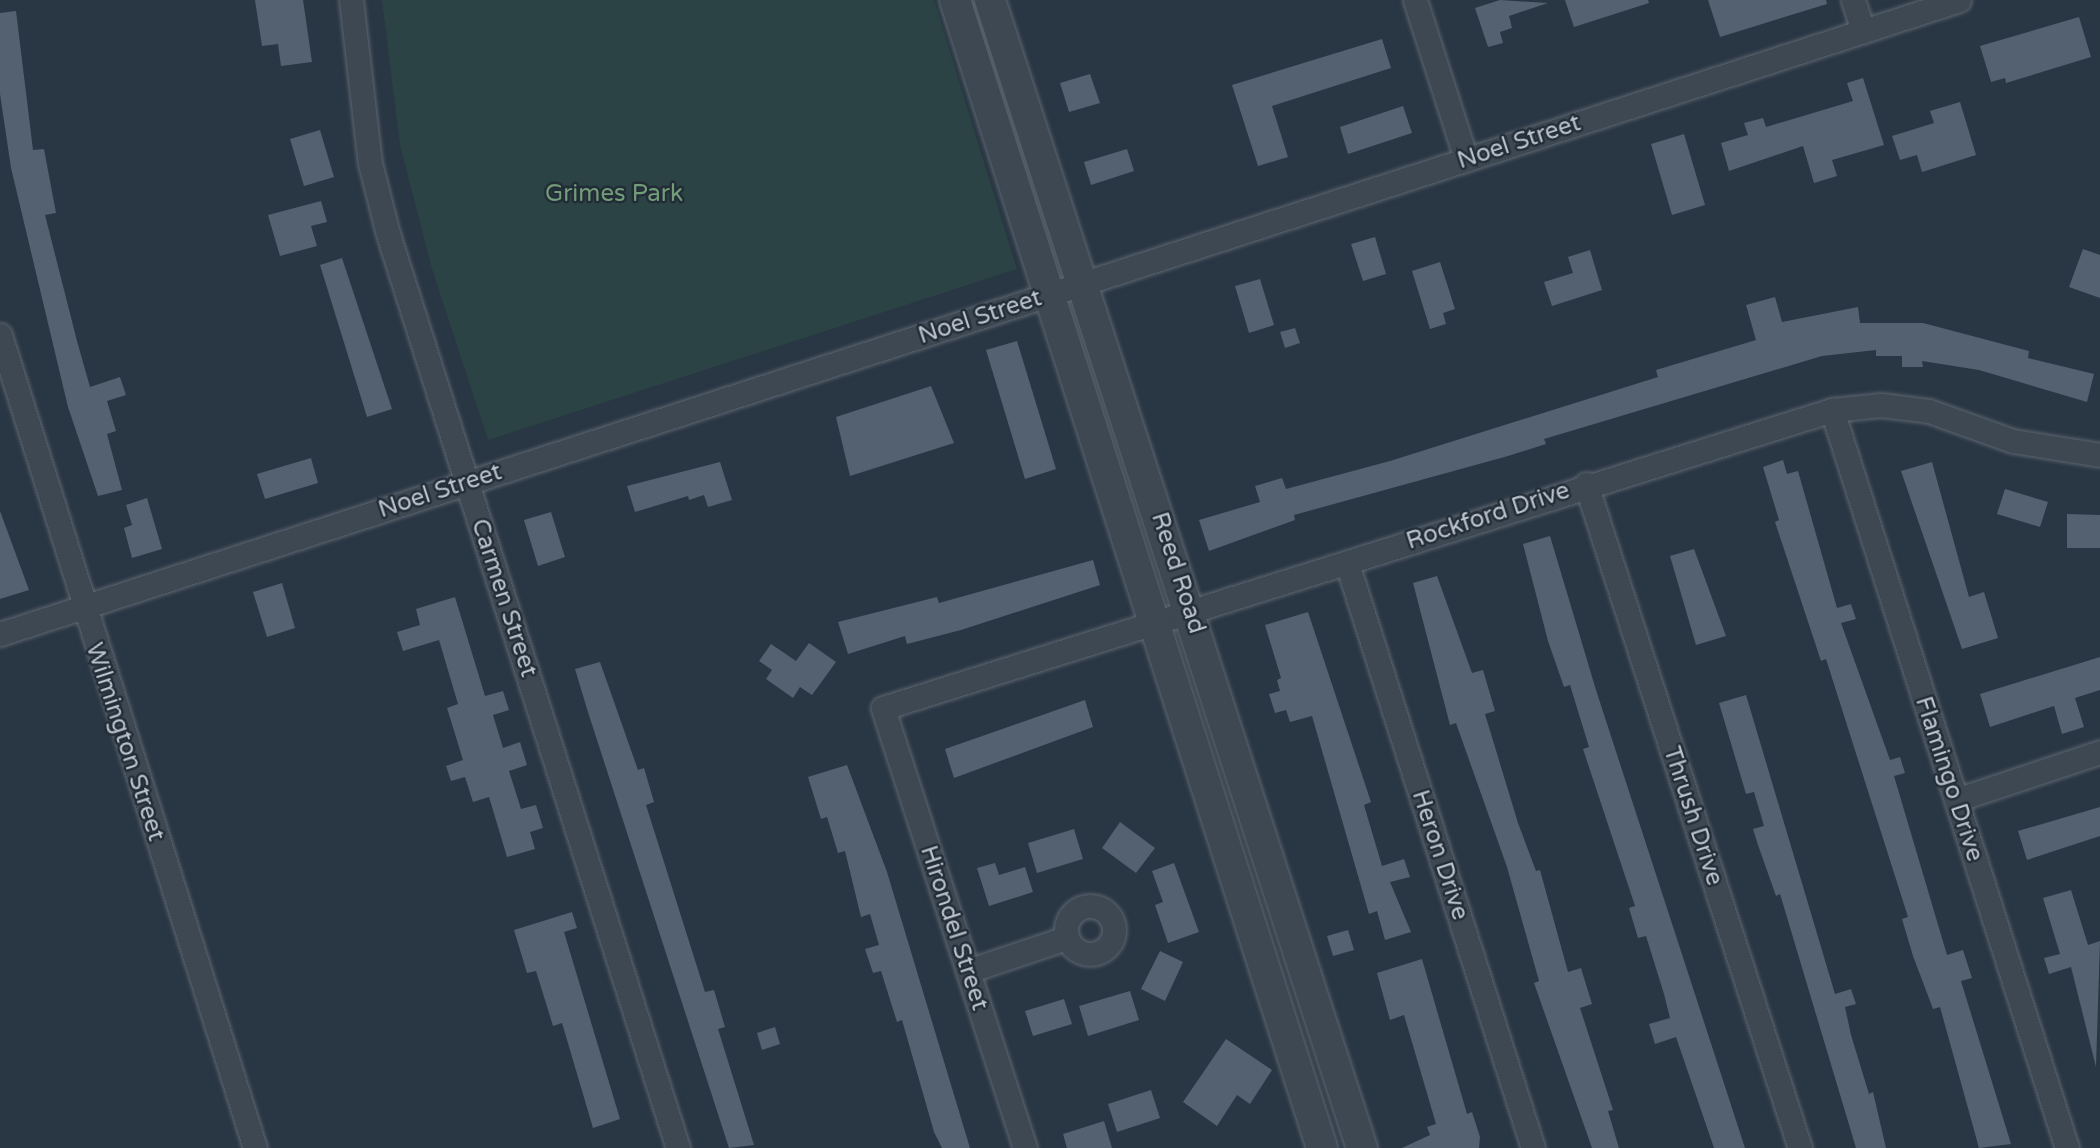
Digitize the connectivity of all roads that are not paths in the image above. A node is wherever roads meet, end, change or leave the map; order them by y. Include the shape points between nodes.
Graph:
1 (351, 0) edge
2 (955, 0) edge
3 (990, 0) edge
4 (1415, 0) edge
5 (1853, 0) edge
6 (1959, 0) edge
7 (1863, 31) junction
8 (1466, 159) junction
9 (1084, 283) junction
10 (1048, 295) junction
11 (0, 335) edge
12 (1832, 410) junction
13 (2100, 455) edge
14 (467, 483) junction
15 (1586, 484) junction
16 (1346, 563) junction
17 (82, 607) junction
18 (1190, 612) junction
19 (1154, 624) junction
20 (0, 634) edge
21 (883, 708) joint
22 (2100, 752) edge
23 (1956, 800) junction
24 (1066, 938) dead end
25 (968, 971) junction
26 (1323, 1029) junction
27 (1287, 1040) junction
28 (255, 1148) edge
29 (678, 1148) edge
30 (1024, 1148) edge
31 (1322, 1148) edge
32 (1362, 1148) edge
33 (1533, 1148) edge
34 (1800, 1148) edge
35 (2067, 1148) edge

1 - 14 street, Carmen Street via 370,163
2 - 10 street, Reed Road
3 - 9 street, Reed Road
4 - 8 street
5 - 7 street
6 - 7 street, Noel Street
7 - 8 street, Noel Street
8 - 9 street, Noel Street
9 - 10 street, Noel Street
9 - 18 street, Reed Road
10 - 14 street, Noel Street
10 - 19 street, Reed Road
11 - 17 street, Wilmington Street
12 - 13 street, Rockford Drive via 1881,405 1929,411 2013,441
12 - 15 street, Rockford Drive
12 - 23 street, Flamingo Drive
14 - 17 street, Noel Street
14 - 29 street, Carmen Street
15 - 16 street, Rockford Drive
15 - 34 street, Thrush Drive
16 - 18 street, Rockford Drive
16 - 33 street, Heron Drive
17 - 20 street, Noel Street
17 - 28 street, Wilmington Street
18 - 19 street, Rockford Drive
18 - 26 street, Reed Road
19 - 21 street, Rockford Drive
19 - 27 street, Reed Road
21 - 25 street, Hirondel Street
22 - 23 street
23 - 35 street, Flamingo Drive
24 - 25 street
25 - 30 street, Hirondel Street
26 - 27 street
26 - 32 street, Reed Road
27 - 31 street, Reed Road

